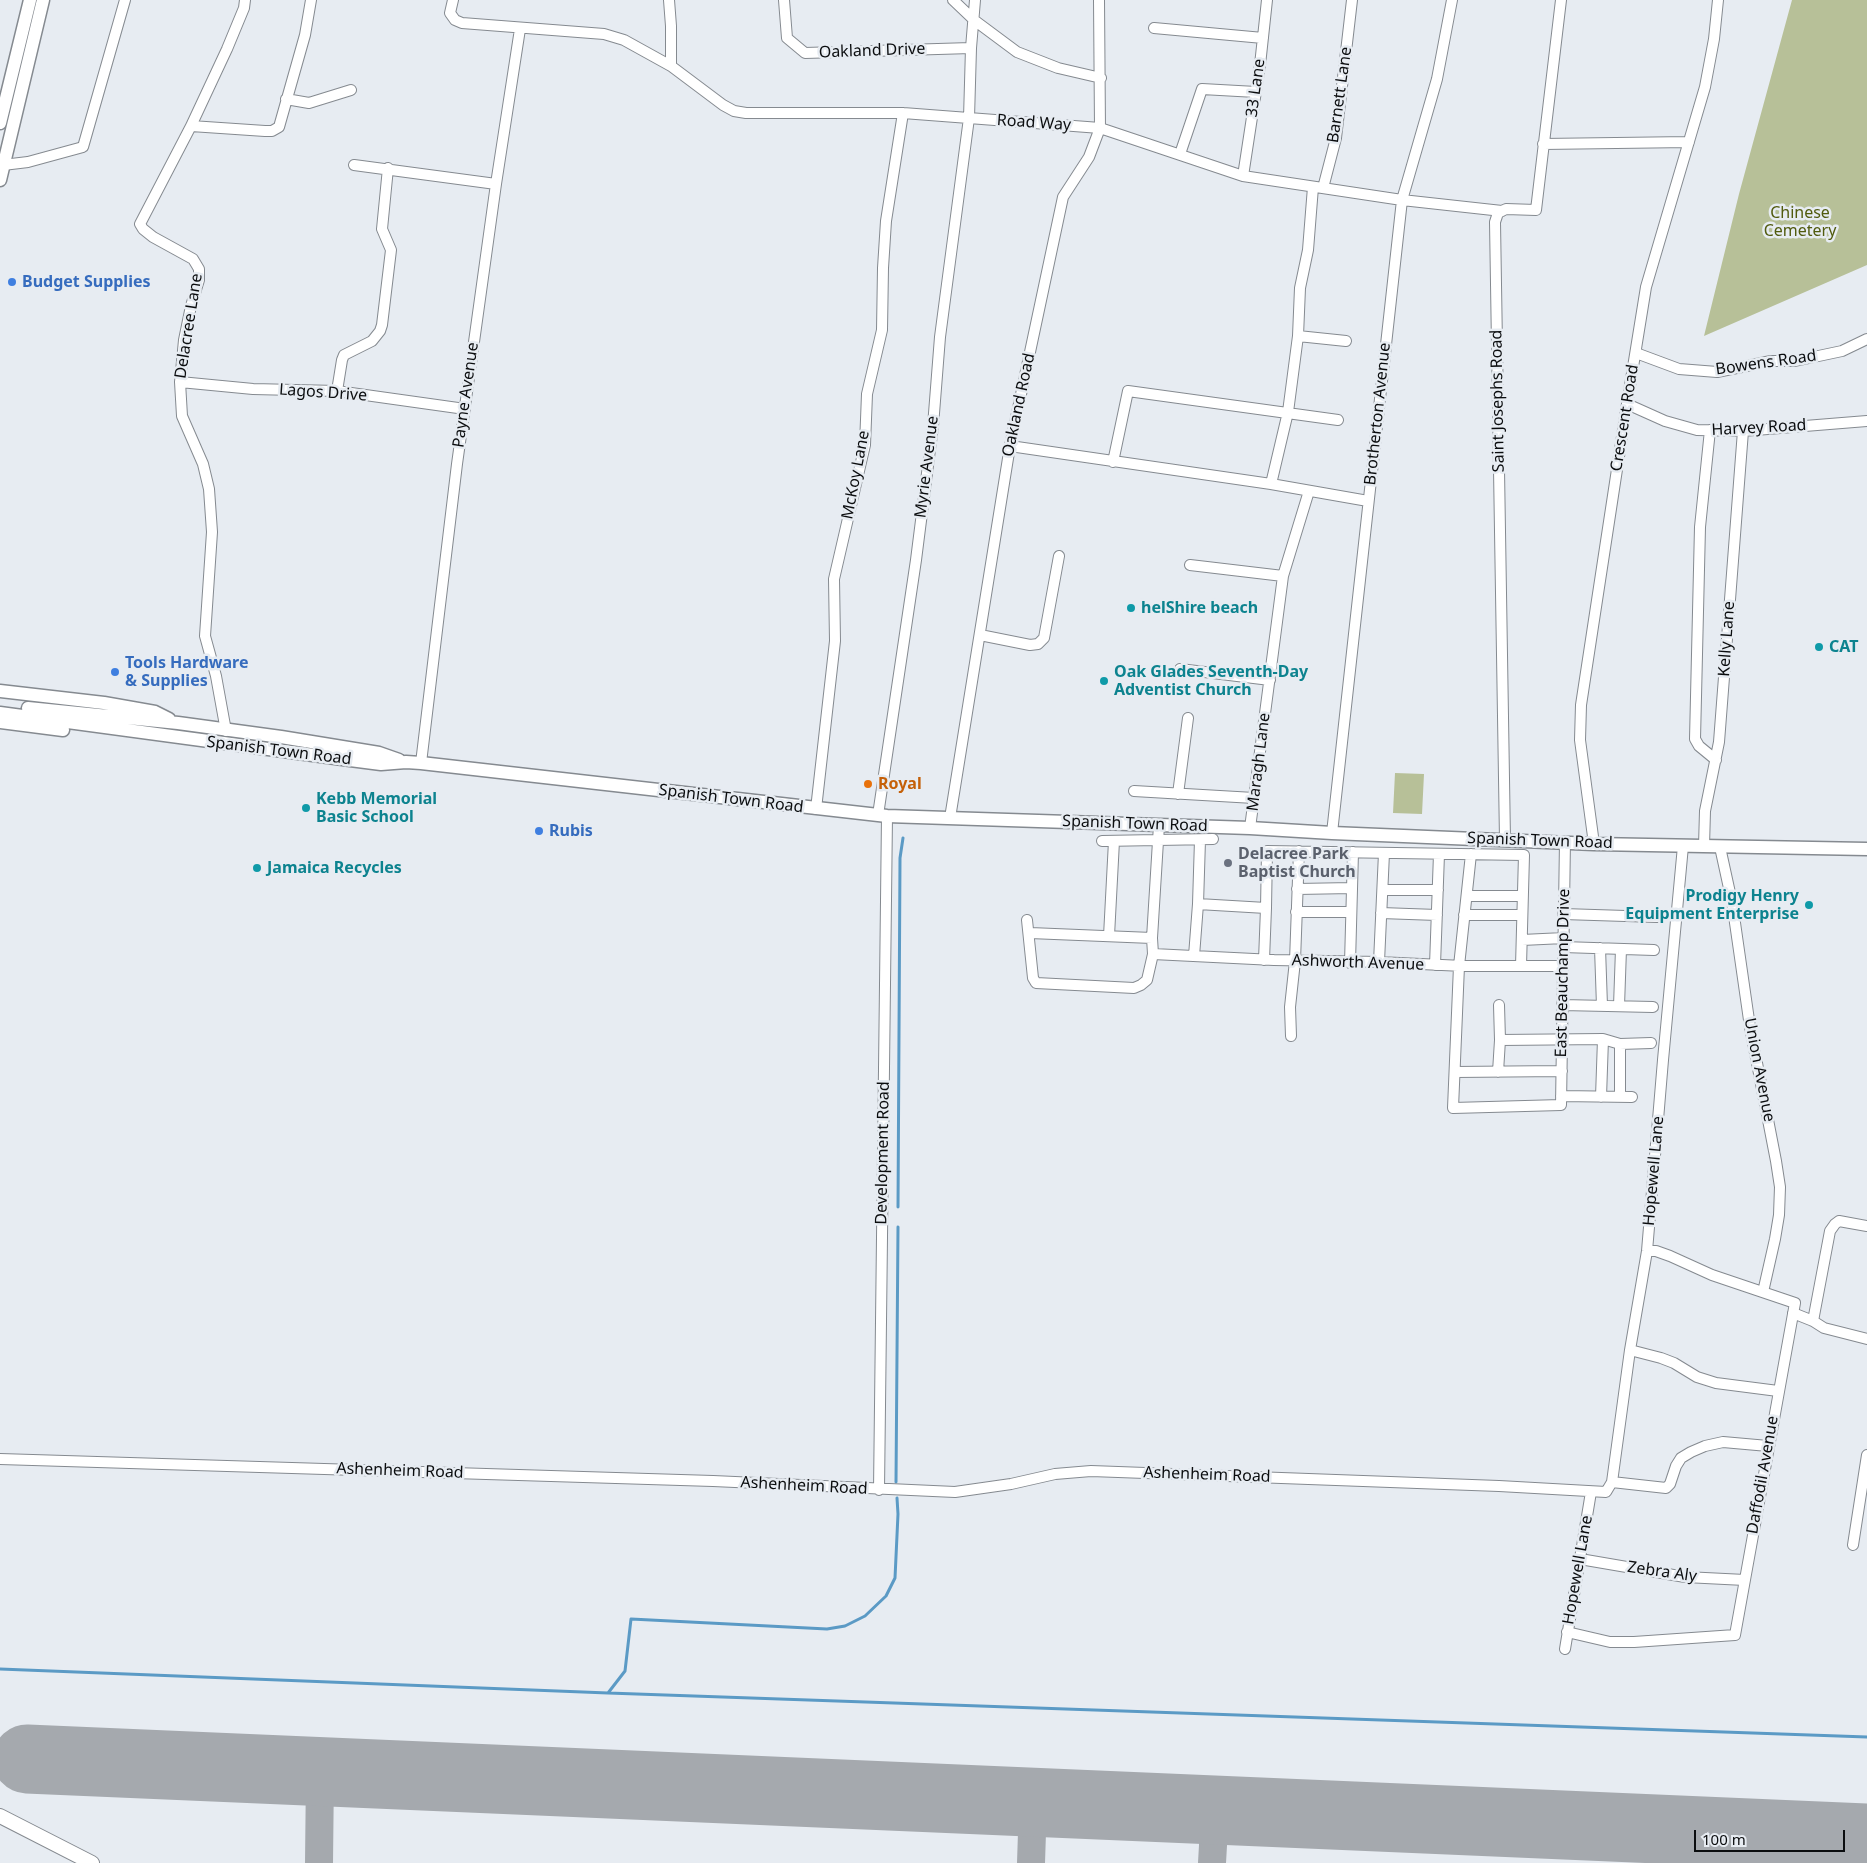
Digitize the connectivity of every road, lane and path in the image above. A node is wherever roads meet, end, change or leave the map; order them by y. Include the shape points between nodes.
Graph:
1 (30, 0) edge
2 (43, 0) edge
3 (124, 0) edge
4 (245, 0) edge
5 (311, 0) edge
6 (453, 0) edge
7 (669, 0) edge
8 (784, 0) edge
9 (953, 0) edge
10 (975, 0) edge
11 (1099, 0) edge
12 (1267, 0) edge
13 (1352, 0) edge
14 (1452, 0) edge
15 (1561, 0) edge
16 (1718, 0) edge
17 (974, 20) junction
18 (1154, 28) dead end
19 (520, 29) junction
20 (1263, 38) junction
21 (971, 48) junction
22 (671, 66) junction
23 (1101, 78) junction
24 (351, 90) dead end
25 (1256, 92) junction
26 (286, 99) junction
27 (903, 113) junction
28 (969, 118) junction
29 (0, 123) edge
30 (191, 126) junction
31 (1100, 128) junction
32 (1689, 142) junction
33 (1544, 144) junction
34 (1180, 154) junction
35 (354, 164) dead end
36 (3, 165) junction
37 (388, 168) junction
38 (1244, 176) junction
39 (0, 180) edge
40 (496, 184) junction
41 (1318, 187) junction
42 (1402, 200) junction
43 (1502, 211) junction
44 (1298, 336) junction
45 (1867, 339) edge
46 (1346, 341) dead end
47 (1636, 353) junction
48 (180, 382) junction
49 (337, 391) junction
50 (1627, 404) junction
51 (465, 409) junction
52 (1288, 412) junction
53 (1338, 420) dead end
54 (1867, 421) edge
55 (1710, 430) junction
56 (1743, 431) junction
57 (1010, 446) junction
58 (1113, 462) junction
59 (1271, 484) junction
60 (1309, 491) junction
61 (1368, 502) junction
62 (1059, 556) dead end
63 (1190, 565) dead end
64 (1283, 576) junction
65 (980, 636) junction
66 (1180, 670) dead end
67 (1270, 680) junction
68 (0, 691) edge
69 (3, 712) edge
70 (1188, 718) dead end
71 (178, 723) junction
72 (226, 731) junction
73 (1716, 760) junction
74 (406, 762) junction
75 (421, 763) junction
76 (1134, 791) dead end
77 (1178, 794) junction
78 (1254, 798) junction
79 (816, 808) junction
80 (882, 815) junction
81 (950, 818) junction
82 (1159, 825) junction
83 (1250, 828) junction
84 (1332, 833) junction
85 (1213, 839) dead end
86 (1159, 840) junction
87 (1200, 840) junction
88 (1505, 840) junction
89 (1102, 841) dead end
90 (1114, 841) junction
91 (1565, 841) junction
92 (1594, 844) junction
93 (1683, 846) junction
94 (1704, 846) junction
95 (1720, 847) junction
96 (1867, 849) edge
97 (1299, 851) junction
98 (1353, 852) junction
99 (1384, 853) junction
100 (1440, 854) junction
101 (1471, 854) junction
102 (1352, 888) junction
103 (1298, 889) junction
104 (1383, 890) junction
105 (1438, 890) junction
106 (1467, 896) junction
107 (1522, 896) junction
108 (1198, 904) junction
109 (1266, 908) junction
110 (1296, 912) junction
111 (1352, 912) junction
112 (1381, 913) junction
113 (1563, 914) junction
114 (1464, 915) junction
115 (1522, 915) junction
116 (1437, 916) junction
117 (1657, 917) dead end
118 (1027, 920) dead end
119 (1030, 933) junction
120 (1109, 936) junction
121 (1152, 938) junction
122 (1522, 940) junction
123 (1564, 942) junction
124 (1600, 948) junction
125 (1620, 949) junction
126 (1654, 950) dead end
127 (1153, 954) junction
128 (1194, 956) junction
129 (1264, 960) junction
130 (1294, 961) junction
131 (1350, 962) junction
132 (1379, 962) junction
133 (1435, 965) junction
134 (1459, 966) junction
135 (1521, 966) junction
136 (1563, 966) junction
137 (1499, 1004) dead end
138 (1562, 1005) junction
139 (1602, 1006) junction
140 (1619, 1006) junction
141 (1653, 1007) dead end
142 (1291, 1036) dead end
143 (1562, 1039) junction
144 (1500, 1040) junction
145 (1603, 1040) junction
146 (1651, 1043) dead end
147 (1620, 1044) junction
148 (1562, 1071) junction
149 (1455, 1072) junction
150 (1498, 1072) junction
151 (1601, 1097) junction
152 (1620, 1097) junction
153 (1632, 1097) dead end
154 (1561, 1101) junction
155 (1867, 1226) edge
156 (1647, 1251) junction
157 (1763, 1292) junction
158 (1794, 1313) junction
159 (1813, 1321) junction
160 (1867, 1339) edge
161 (1630, 1350) junction
162 (1778, 1391) junction
163 (1768, 1446) junction
164 (1867, 1455) edge
165 (0, 1459) edge
166 (1612, 1482) junction
167 (879, 1490) junction
168 (1591, 1492) junction
169 (1606, 1492) joint
170 (1852, 1545) dead end
171 (1580, 1559) junction
172 (1745, 1580) junction
173 (1567, 1632) junction
174 (1565, 1649) dead end
175 (0, 1816) edge
176 (92, 1863) edge

1 - 29 main road
2 - 36 main road
3 - 36 street via 83,147 28,162
4 - 30 street, Delacree Lane
5 - 26 street via 305,35
6 - 19 street, Road Way via 450,13 455,20
7 - 22 street
8 - 21 street, Oakland Drive via 788,38 805,53
9 - 17 street
10 - 17 street, Myrie Avenue
11 - 23 street, Oakland Road
12 - 20 street, 33 Lane
13 - 41 street, Barnett Lane via 1336,138
14 - 42 street, Brotherton Avenue via 1437,79
15 - 33 street
16 - 32 street, Crescent Road via 1705,88
17 - 21 street, Myrie Avenue
17 - 23 street via 1017,52 1058,68
18 - 20 street
19 - 22 street, Road Way via 604,34 624,40
19 - 40 street, Payne Avenue
20 - 25 street, 33 Lane
21 - 28 street, Myrie Avenue
22 - 27 street, Road Way via 734,111
23 - 31 street, Oakland Road
24 - 26 street via 308,102
25 - 34 street via 1202,89
25 - 38 street, 33 Lane
26 - 30 street via 279,127 272,131
27 - 28 street, Road Way
27 - 79 street, McKoy Lane via 886,221 882,330 867,394 865,446 834,579 835,641
28 - 31 street, Road Way
28 - 80 street, Myrie Avenue via 940,337 932,435
30 - 48 street, Delacree Lane via 140,224 153,237 193,258 199,270 184,340
31 - 34 street, Road Way
31 - 57 street, Oakland Road via 1089,157 1063,197
32 - 33 street
32 - 47 street, Crescent Road via 1646,287
33 - 43 street via 1536,210
34 - 38 street, Road Way
35 - 37 street
36 - 39 main road
37 - 40 street
37 - 49 street via 382,229 390,250 382,325 372,341 344,355
38 - 41 street, Road Way
40 - 51 street, Payne Avenue
41 - 42 street, Road Way
41 - 44 street, Barnett Lane via 1300,288
42 - 43 street, Road Way
42 - 61 street, Brotherton Avenue
43 - 88 street, Saint Josephs Road via 1495,222
44 - 46 street
44 - 52 street, Barnett Lane
45 - 47 street, Bowens Road via 1842,351 1717,372 1680,369
47 - 50 street, Crescent Road
48 - 49 street, Lagos Drive via 253,389
48 - 72 street, Delacree Lane via 182,416 203,464 209,490 212,532 206,636
49 - 51 street, Lagos Drive
50 - 55 street, Harvey Road via 1665,421 1697,430
50 - 92 street, Crescent Road via 1582,705 1580,740
51 - 75 street, Payne Avenue
52 - 53 street
52 - 58 street via 1128,391
52 - 59 street, Barnett Lane
54 - 56 street, Harvey Road
55 - 56 street, Harvey Road
55 - 73 street via 1700,527 1695,739
56 - 73 street, Kelly Lane
57 - 58 street
57 - 65 street, Oakland Road
58 - 59 street
59 - 60 street
60 - 61 street
60 - 64 street, Maragh Lane
61 - 84 street, Brotherton Avenue
62 - 65 street via 1044,638 1038,644 1030,644
63 - 64 street
64 - 67 street, Maragh Lane
65 - 81 street, Oakland Road
66 - 67 street
67 - 78 street, Maragh Lane
68 - 71 main road, Spanish Town Road via 112,704 155,712
69 - 71 main road, Spanish Town Road
69 - 74 main road, Spanish Town Road via 373,763
70 - 77 street
71 - 72 main road, Spanish Town Road
72 - 74 main road, Spanish Town Road via 378,753
73 - 94 street, Kelly Lane via 1705,811
74 - 75 main road, Spanish Town Road
75 - 79 main road, Spanish Town Road
76 - 77 street
77 - 78 street
78 - 83 street, Maragh Lane
79 - 80 main road, Spanish Town Road
80 - 81 main road, Spanish Town Road
80 - 167 street, Development Road
81 - 82 main road, Spanish Town Road
82 - 83 main road, Spanish Town Road
82 - 86 street
83 - 84 main road, Spanish Town Road
84 - 88 main road, Spanish Town Road
85 - 87 street
86 - 87 street
86 - 90 street
86 - 121 street
87 - 108 street
88 - 91 main road, Spanish Town Road
89 - 90 street
90 - 120 street
91 - 92 main road, Spanish Town Road
91 - 113 street, East Beauchamp Drive
92 - 93 main road, Spanish Town Road
93 - 94 main road, Spanish Town Road
93 - 156 street, Hopewell Lane
94 - 95 main road, Spanish Town Road
95 - 96 main road, Spanish Town Road
95 - 157 street, Union Avenue via 1780,1187 1779,1215
97 - 98 street
97 - 103 street
97 - 109 street via 1267,851
98 - 99 street
98 - 102 street
99 - 100 street
99 - 104 street
100 - 101 street
100 - 105 street
101 - 106 street
101 - 107 street via 1524,855
102 - 103 street
102 - 111 street
103 - 110 street
104 - 105 street
104 - 112 street
105 - 116 street
106 - 107 street
106 - 114 street
107 - 115 street
108 - 109 street
108 - 128 street
109 - 129 street
110 - 111 street
110 - 130 street
111 - 131 street
112 - 116 street
112 - 132 street
113 - 117 street
113 - 123 street, East Beauchamp Drive
114 - 115 street
114 - 134 street
115 - 122 street
116 - 133 street
118 - 119 street
119 - 120 street
119 - 127 street via 1033,978 1041,984 1134,988 1147,980
120 - 121 street
121 - 127 street
122 - 123 street
122 - 135 street
123 - 124 street
123 - 136 street, East Beauchamp Drive
124 - 125 street
124 - 139 street
125 - 126 street
125 - 140 street
127 - 128 street, Ashworth Avenue
128 - 129 street, Ashworth Avenue
129 - 130 street, Ashworth Avenue
130 - 131 street, Ashworth Avenue
130 - 142 street
131 - 132 street, Ashworth Avenue
132 - 133 street, Ashworth Avenue
133 - 134 street, Ashworth Avenue
134 - 135 street, Ashworth Avenue
134 - 149 street
135 - 136 street, Ashworth Avenue
136 - 138 street, East Beauchamp Drive
137 - 144 street
138 - 139 street
138 - 143 street, East Beauchamp Drive
139 - 140 street
140 - 141 street
143 - 144 street
143 - 145 street
143 - 148 street, East Beauchamp Drive
144 - 150 street
145 - 147 street
145 - 151 street
146 - 147 street
147 - 152 street
148 - 150 street
148 - 154 street, East Beauchamp Drive
149 - 150 street
149 - 154 street via 1453,1108
151 - 152 street
151 - 154 street
152 - 153 street
155 - 159 street via 1839,1221 1832,1227
156 - 157 street via 1663,1254
156 - 161 street, Hopewell Lane
157 - 158 street via 1795,1303
158 - 159 street
158 - 162 street, Daffodil Avenue
159 - 160 street via 1824,1328
161 - 162 street via 1661,1358 1716,1383
161 - 166 street, Hopewell Lane
162 - 163 street, Daffodil Avenue
163 - 166 street via 1723,1442 1698,1449 1681,1458 1666,1488
163 - 172 street, Daffodil Avenue
164 - 170 street
165 - 167 street, Ashenheim Road via 704,1481
166 - 169 street, Hopewell Lane
167 - 168 street, Ashenheim Road via 955,1492 1090,1471
168 - 169 street, Ashenheim Road
168 - 171 street, Hopewell Lane
171 - 172 street, Zebra Aly via 1685,1577
171 - 173 street, Hopewell Lane
172 - 173 street, Daffodil Avenue via 1735,1635 1610,1642
173 - 174 street, Hopewell Lane
175 - 176 highway

